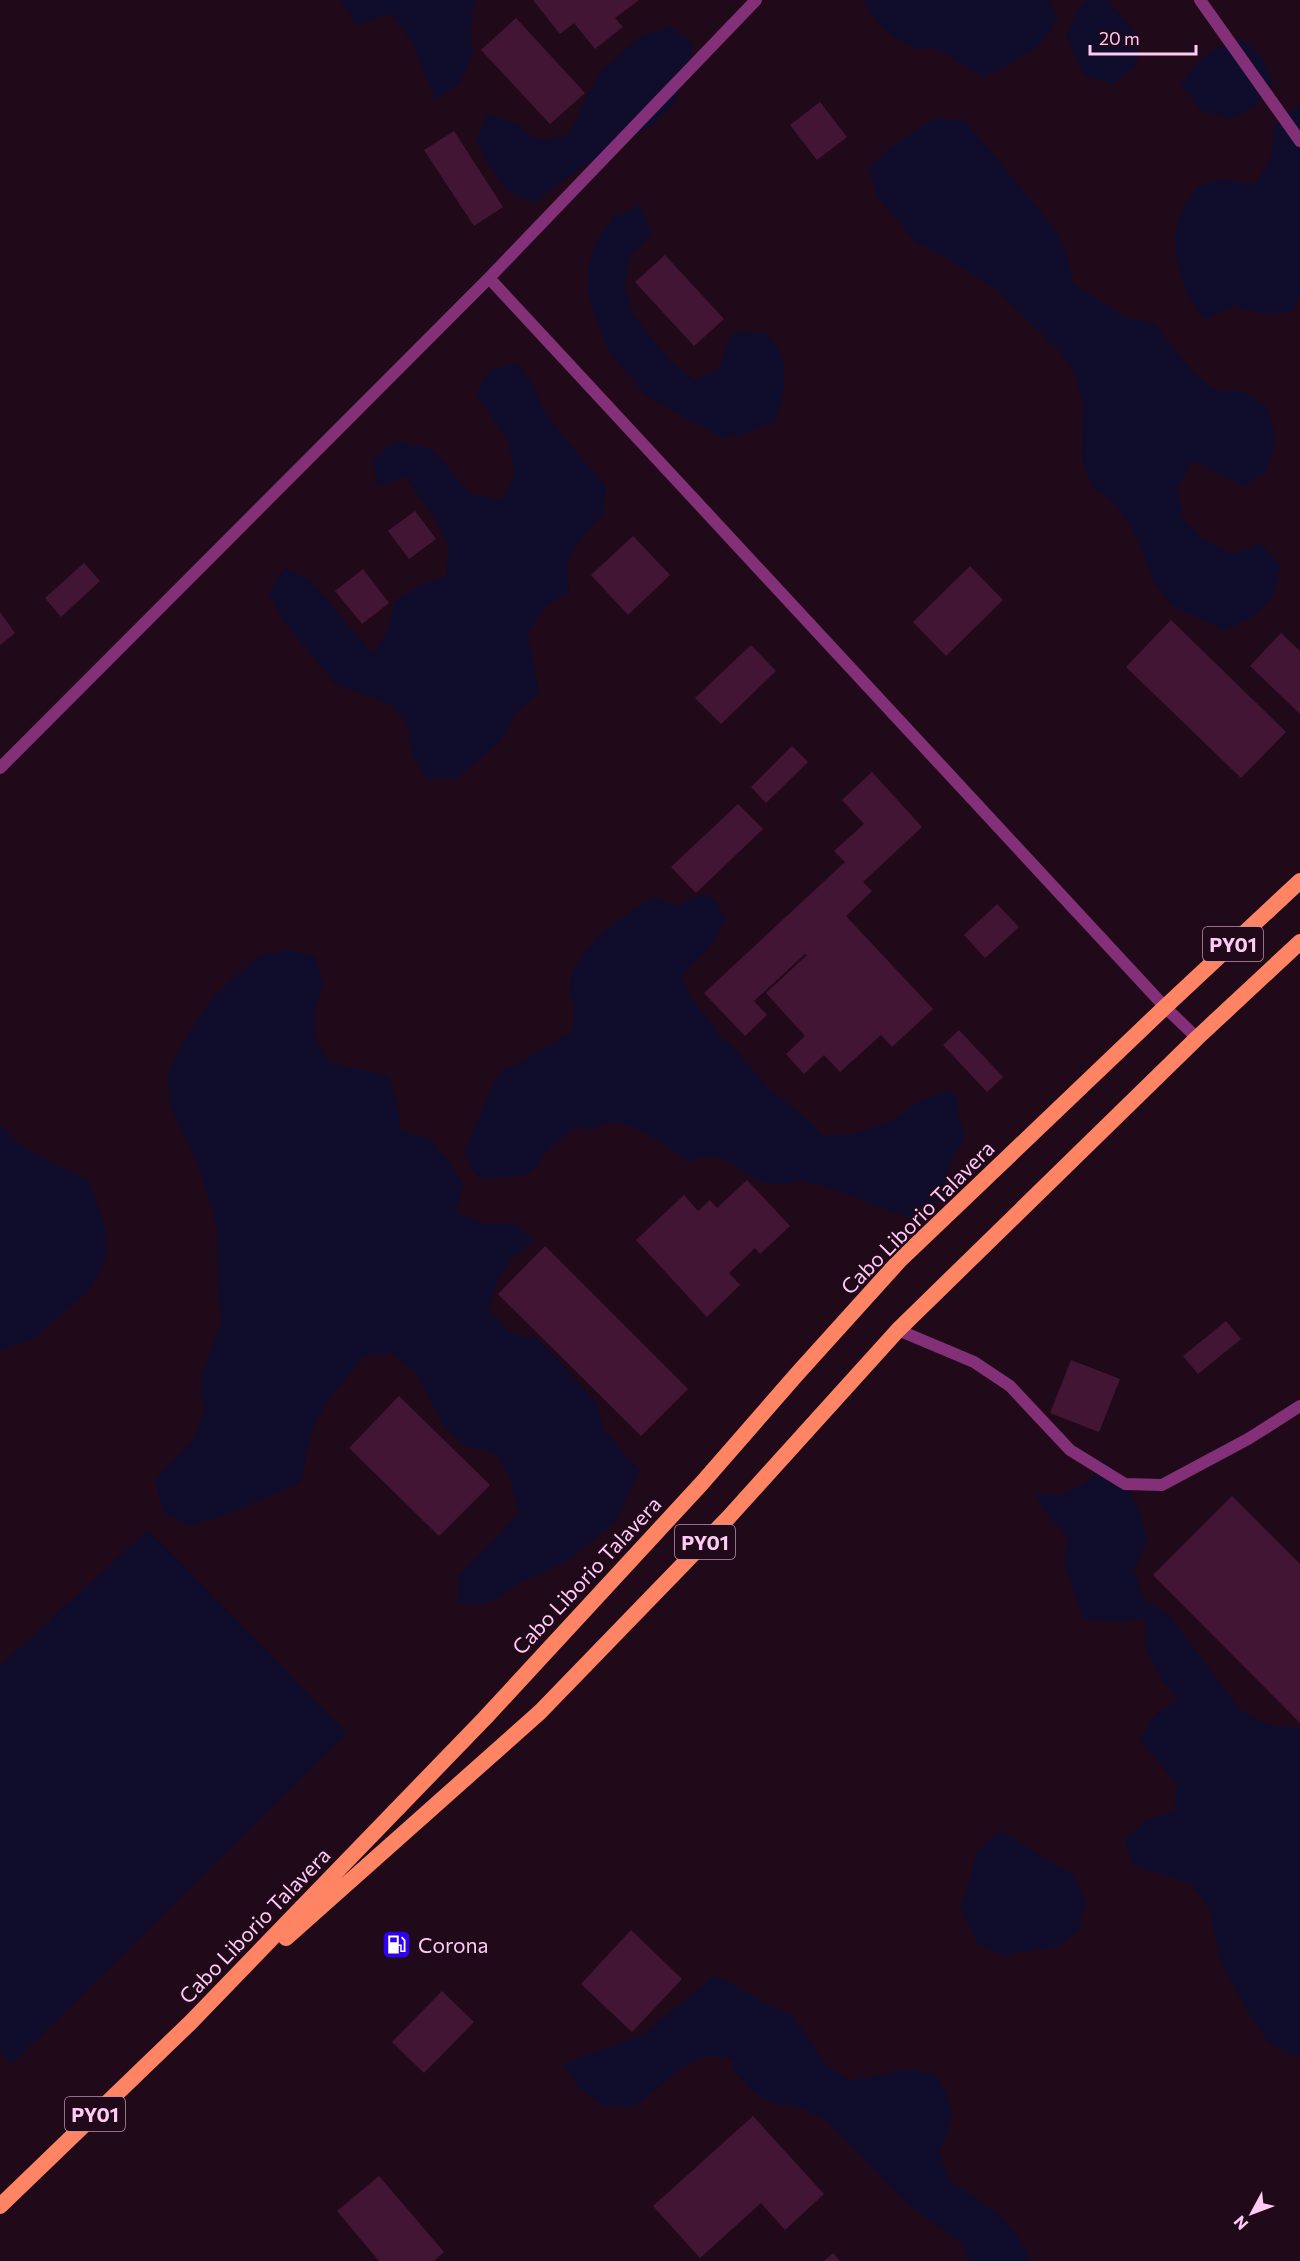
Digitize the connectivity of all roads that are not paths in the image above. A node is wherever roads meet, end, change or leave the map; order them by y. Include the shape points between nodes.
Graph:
1 (756, 0) edge
2 (1200, 0) edge
3 (1300, 141) edge
4 (489, 278) junction
5 (0, 768) edge
6 (1300, 881) edge
7 (1300, 942) edge
8 (1166, 1007) junction
9 (1197, 1038) junction
10 (898, 1330) junction
11 (1300, 1406) edge
12 (191, 2022) junction
13 (0, 2206) edge

1 - 4 street
2 - 3 street
4 - 5 street
4 - 8 street
6 - 8 highway, Cabo Liborio Talavera / PY01
7 - 9 highway, Cabo Liborio Talavera / PY01
8 - 9 street
8 - 12 highway, Cabo Liborio Talavera / PY01 via 900,1260 702,1483 485,1718
9 - 10 highway, Cabo Liborio Talavera / PY01
10 - 11 street via 974,1362 1010,1386 1070,1450 1125,1484 1162,1485
10 - 12 highway, Cabo Liborio Talavera / PY01 via 728,1518 540,1712
12 - 13 highway, PY01

